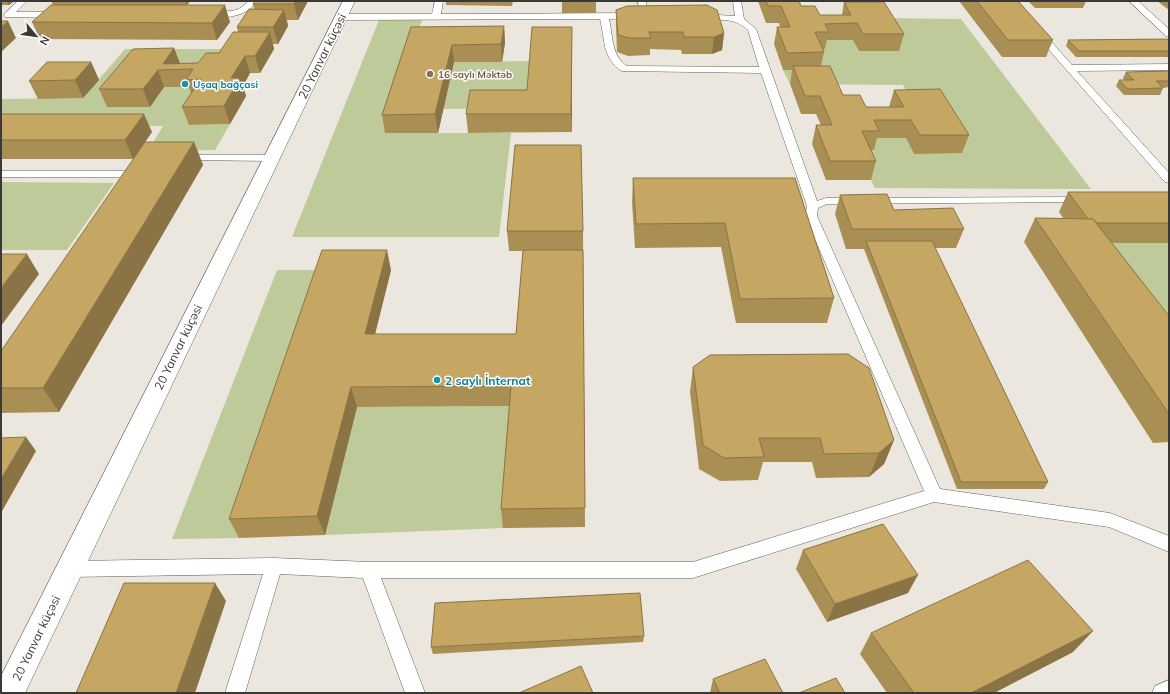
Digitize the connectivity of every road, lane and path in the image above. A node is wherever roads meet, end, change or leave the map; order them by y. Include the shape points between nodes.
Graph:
1 (23, 1) edge
2 (252, 1) edge
3 (439, 1) edge
4 (642, 1) edge
5 (737, 1) edge
6 (1133, 1) edge
7 (345, 9) edge
8 (201, 14) edge
9 (4, 15) edge
10 (70, 15) edge
11 (604, 16) junction
12 (436, 17) junction
13 (690, 17) edge
14 (740, 20) junction
15 (1031, 23) edge
16 (1169, 34) edge
17 (1169, 67) edge
18 (1069, 68) junction
19 (765, 70) junction
20 (148, 158) edge
21 (171, 158) edge
22 (271, 158) junction
23 (1, 174) edge
24 (133, 174) junction
25 (1169, 180) edge
26 (124, 187) edge
27 (1094, 199) edge
28 (813, 206) junction
29 (934, 495) junction
30 (1169, 544) edge
31 (274, 566) junction
32 (69, 569) junction
33 (369, 570) junction
34 (1169, 690) edge
35 (9, 693) edge
36 (235, 693) edge
37 (415, 693) edge
38 (1162, 693) edge

1 - 9 lane
2 - 8 lane via 247,9 238,13
3 - 12 lane
4 - 11 lane via 648,16
5 - 14 lane
6 - 16 lane
7 - 12 lane
7 - 22 street, 20 Yanvar küçəsi
9 - 10 lane
11 - 12 lane
11 - 19 lane via 612,55 618,66 625,69
13 - 14 lane
14 - 19 lane via 752,29
15 - 18 lane
17 - 18 lane
18 - 25 lane
19 - 28 lane
20 - 24 lane
21 - 22 lane
22 - 32 street, 20 Yanvar küçəsi
23 - 24 lane
24 - 26 lane
27 - 28 lane via 826,201
28 - 29 lane via 811,216
29 - 30 lane via 1110,520
29 - 33 lane via 693,570
31 - 32 lane
31 - 33 lane
31 - 36 lane
32 - 35 street, 20 Yanvar küçəsi
33 - 37 lane
34 - 38 lane

